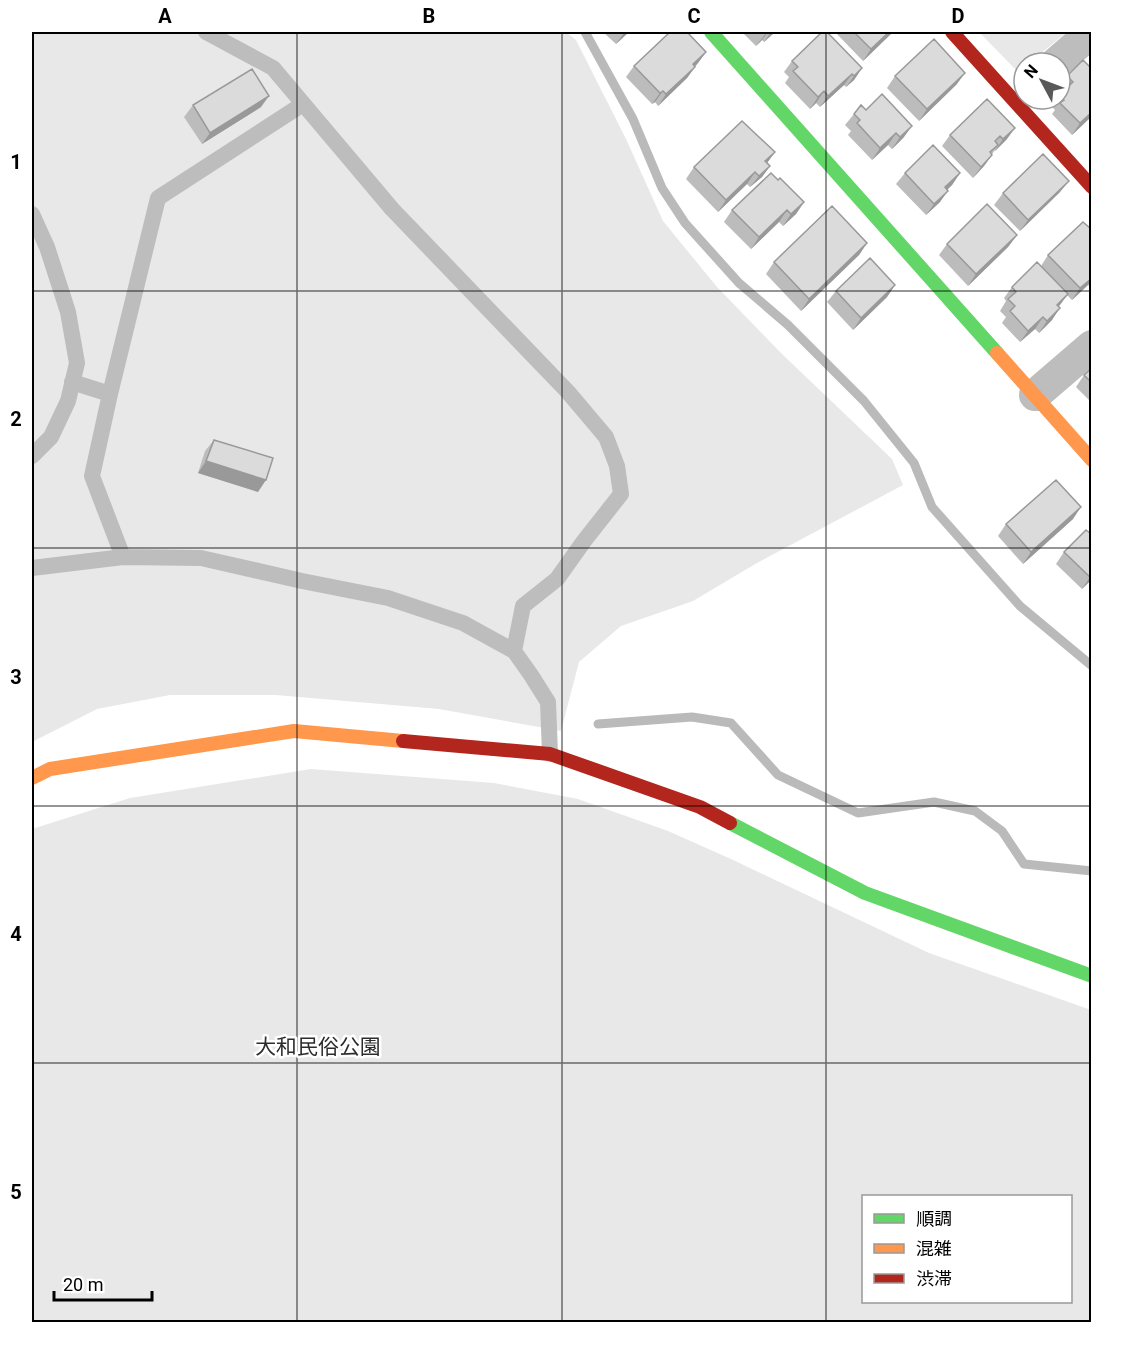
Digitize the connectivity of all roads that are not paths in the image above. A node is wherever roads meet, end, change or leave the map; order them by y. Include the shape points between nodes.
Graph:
1 (206, 32) edge
2 (711, 32) edge
3 (952, 32) edge
4 (1092, 32) edge
5 (1070, 51) edge
6 (1012, 88) edge
7 (303, 104) junction
8 (1032, 111) edge
9 (1092, 187) edge
10 (32, 214) edge
11 (1092, 346) edge
12 (72, 382) junction
13 (110, 394) junction
14 (1035, 395) junction
15 (32, 456) edge
16 (1092, 460) edge
17 (123, 557) junction
18 (32, 568) edge
19 (514, 651) junction
20 (550, 754) junction
21 (32, 778) edge
22 (1092, 976) edge

1 - 7 lane via 273,68
2 - 14 street
3 - 6 street
4 - 5 street
7 - 13 lane via 158,198
7 - 19 lane via 392,209 568,392 606,437 617,466 621,494 557,579 523,606
8 - 9 street
10 - 12 lane via 68,312 77,363
11 - 14 street
12 - 13 lane
12 - 15 lane via 68,401 51,436
13 - 17 lane via 92,476
14 - 16 street
17 - 18 lane
17 - 19 lane via 201,558 388,598 463,623
19 - 20 lane via 548,702
20 - 21 street via 294,731 50,769
20 - 22 street via 700,807 864,893

